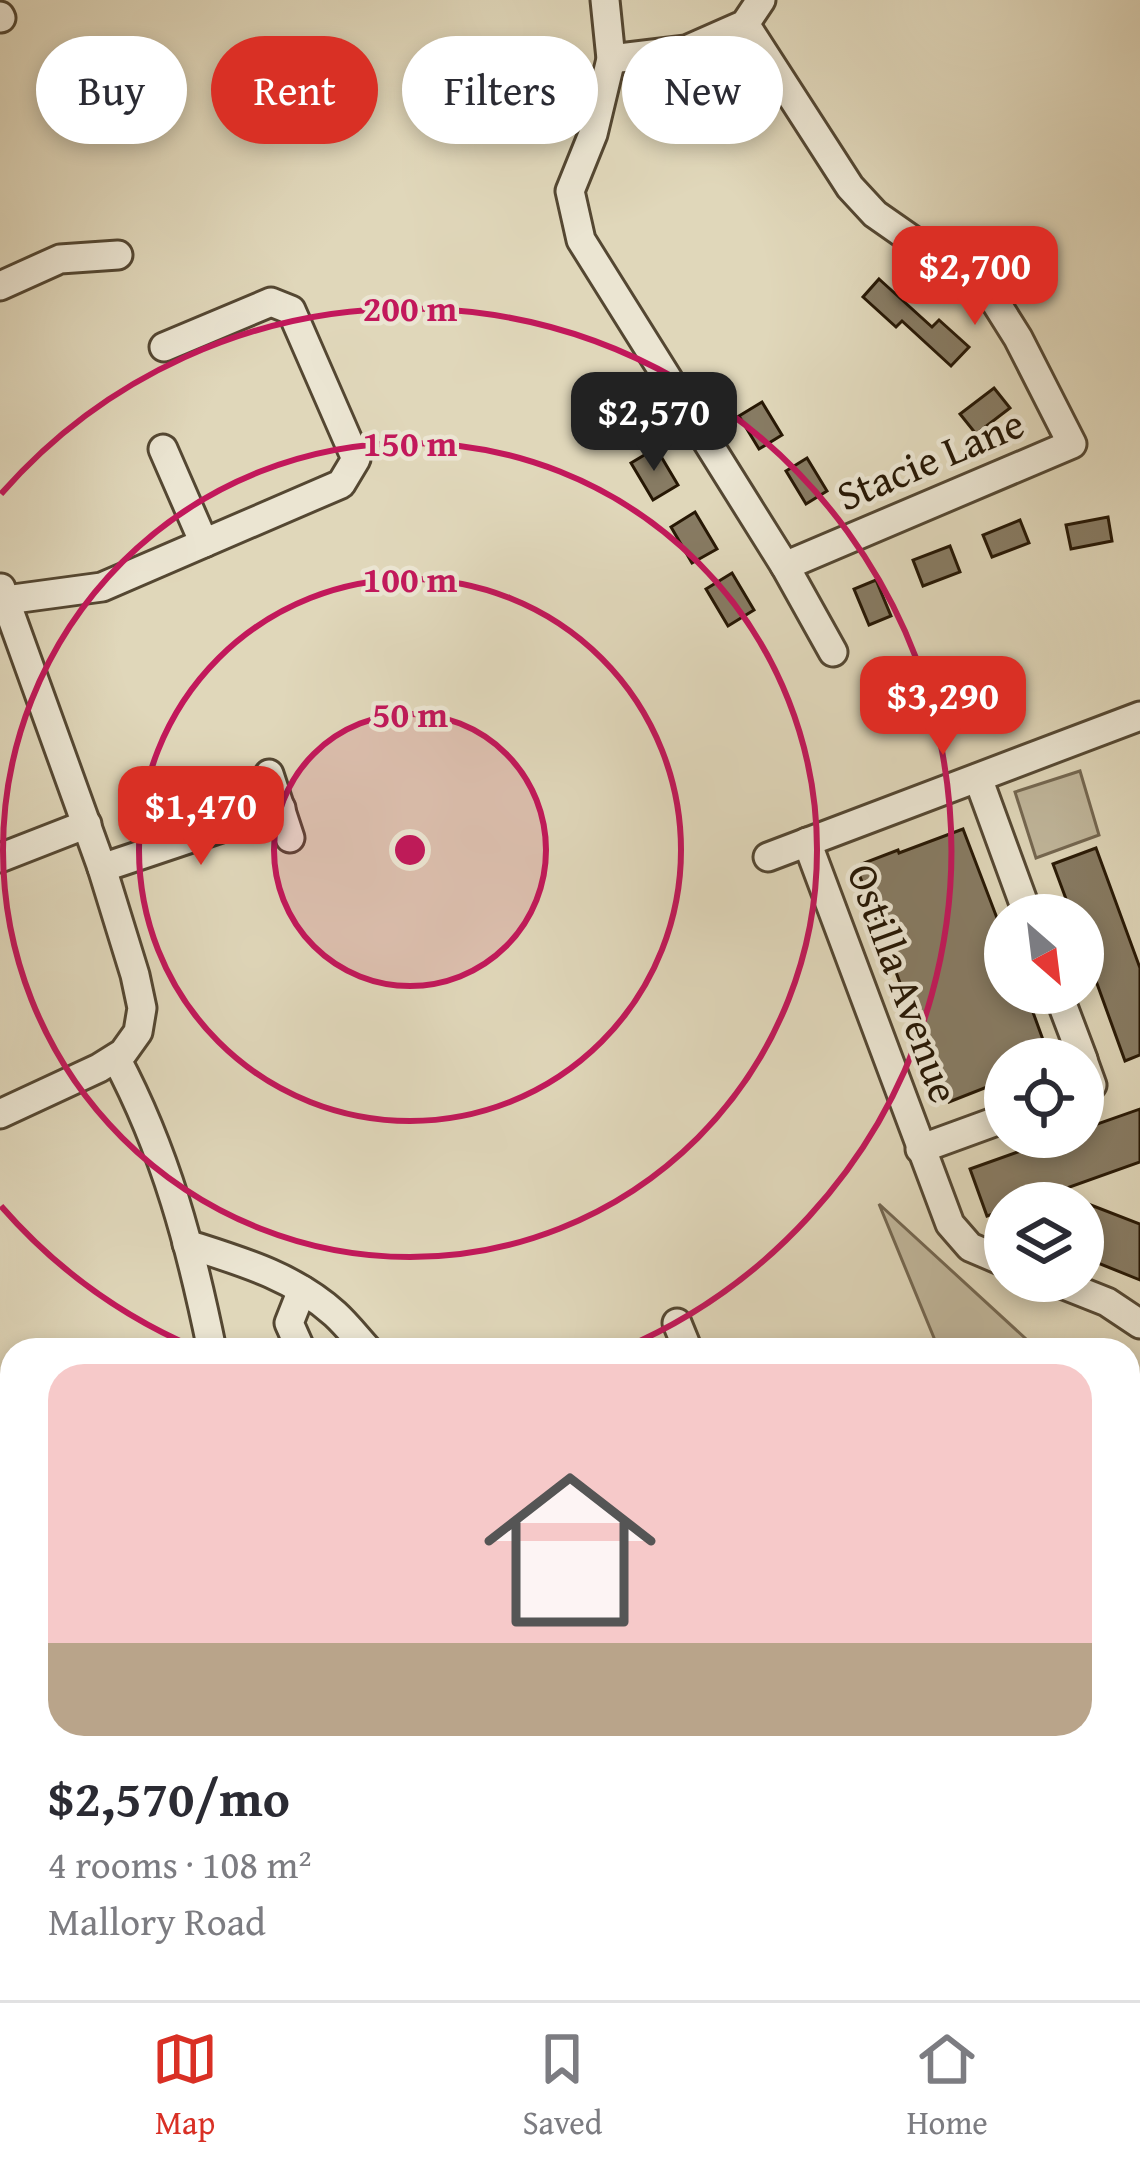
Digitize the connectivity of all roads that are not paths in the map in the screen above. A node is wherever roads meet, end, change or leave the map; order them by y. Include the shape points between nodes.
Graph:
1 (605, 0) edge
2 (753, 12) edge
3 (611, 59) junction
4 (118, 255) dead end
5 (0, 286) edge
6 (164, 347) dead end
7 (163, 448) dead end
8 (204, 543) junction
9 (785, 566) junction
10 (3, 592) edge
11 (833, 652) dead end
12 (1140, 716) edge
13 (269, 774) dead end
14 (978, 778) junction
15 (280, 808) junction
16 (87, 824) junction
17 (290, 838) dead end
18 (807, 842) junction
19 (768, 857) dead end
20 (0, 858) edge
21 (102, 868) junction
22 (1020, 894) edge
23 (116, 1058) junction
24 (0, 1114) edge
25 (984, 1126) edge
26 (920, 1149) junction
27 (188, 1244) junction
28 (984, 1253) edge
29 (302, 1290) junction
30 (1104, 1300) edge
31 (677, 1323) dead end
32 (1140, 1324) edge
33 (209, 1338) edge
34 (296, 1338) edge
35 (357, 1338) edge
36 (683, 1338) edge

1 - 3 street
2 - 3 street via 686,50
2 - 9 street, Stacie Lane via 850,188 991,296 1072,444
3 - 9 street via 570,191 581,240
4 - 5 street via 60,260
6 - 8 street via 271,302 291,310 356,460 341,484
7 - 8 street
8 - 10 street via 102,586
9 - 11 street
10 - 16 street
12 - 14 street
13 - 15 street
14 - 18 street
14 - 22 street
15 - 17 street
15 - 21 street
16 - 20 street
16 - 21 street
18 - 19 street
18 - 26 street, Ostilla Avenue
21 - 23 street via 142,1008 134,1040
23 - 24 street
23 - 27 street via 160,1150
25 - 26 street
26 - 28 street, Ostilla Avenue via 950,1224
27 - 29 street via 264,1268
27 - 33 street
29 - 34 street via 289,1323
29 - 35 street
30 - 32 street
31 - 36 street

